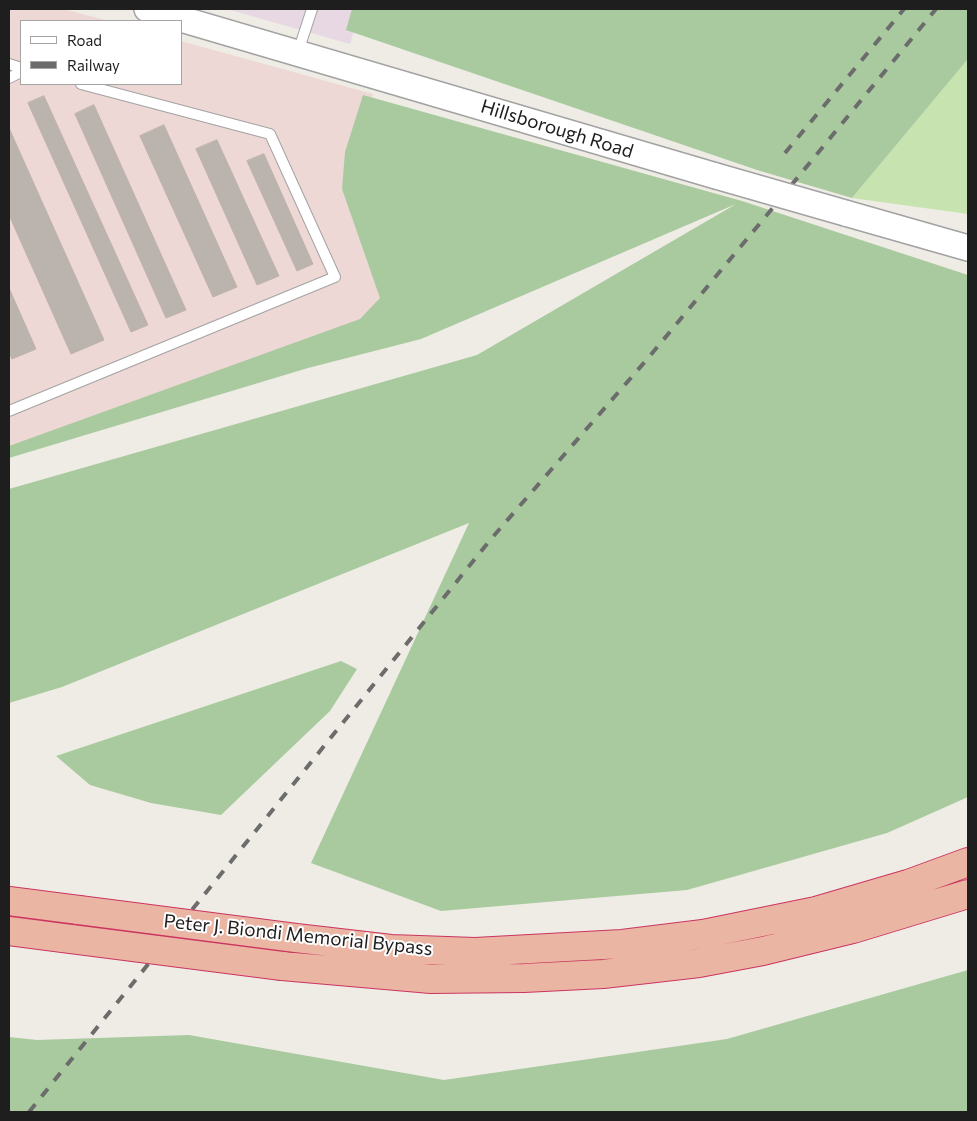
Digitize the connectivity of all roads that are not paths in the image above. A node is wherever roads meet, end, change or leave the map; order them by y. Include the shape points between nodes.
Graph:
1 (147, 9) edge
2 (312, 9) edge
3 (298, 52) junction
4 (85, 85) edge
5 (968, 248) edge
6 (9, 411) edge
7 (968, 862) edge
8 (968, 894) edge
9 (9, 901) edge
10 (9, 931) edge

1 - 3 street, Hillsborough Road
2 - 3 lane
3 - 5 street, Hillsborough Road, bridge
4 - 6 lane via 270,134 335,277
7 - 9 highway, Peter J. Biondi Memorial Bypass, bridge via 908,884 816,911 703,934 622,944 476,952 391,949
8 - 10 highway, Peter J. Biondi Memorial Bypass, bridge via 853,929 763,951 699,963 603,974 524,978 431,979 282,966

